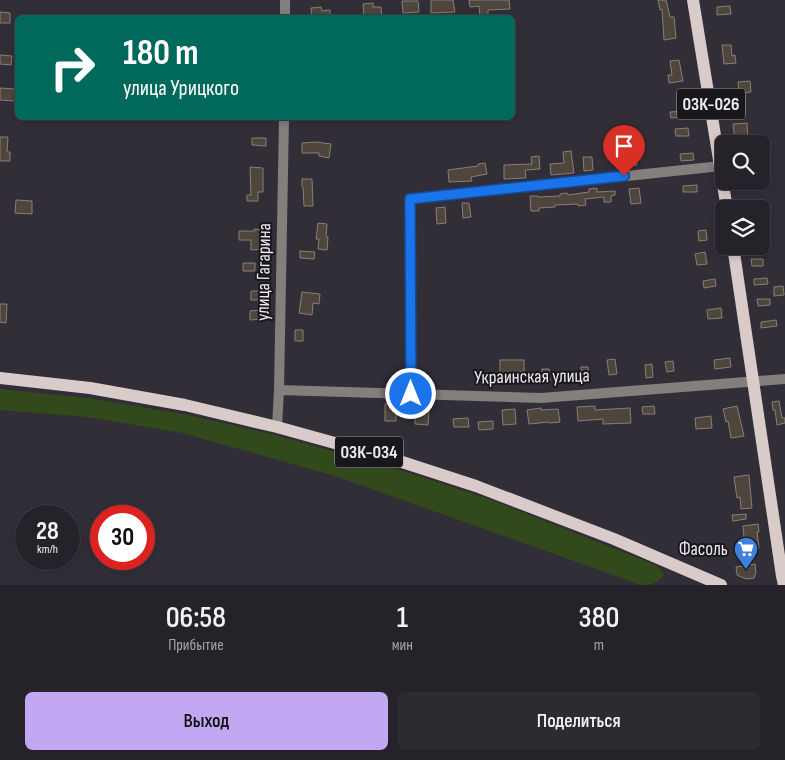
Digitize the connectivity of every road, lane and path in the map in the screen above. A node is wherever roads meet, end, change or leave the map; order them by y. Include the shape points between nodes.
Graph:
1 (285, 0) edge
2 (693, 0) edge
3 (285, 15) edge
4 (284, 120) edge
5 (716, 135) edge
6 (715, 167) edge
7 (734, 255) edge
8 (0, 378) edge
9 (785, 379) edge
10 (753, 381) junction
11 (279, 390) junction
12 (411, 394) junction
13 (277, 427) junction
14 (781, 583) edge
15 (721, 585) edge

1 - 3 street
2 - 5 main road, 03К-026
4 - 11 street, улица Гагарина
6 - 12 street via 410,199
7 - 10 main road
8 - 13 main road, 03К-034 via 141,396
9 - 10 street, Украинская улица
10 - 12 street, Украинская улица via 540,398
10 - 14 main road
11 - 12 street, Украинская улица
11 - 13 street, улица Гагарина
13 - 15 main road, 03К-034 via 404,462 476,486 614,539

